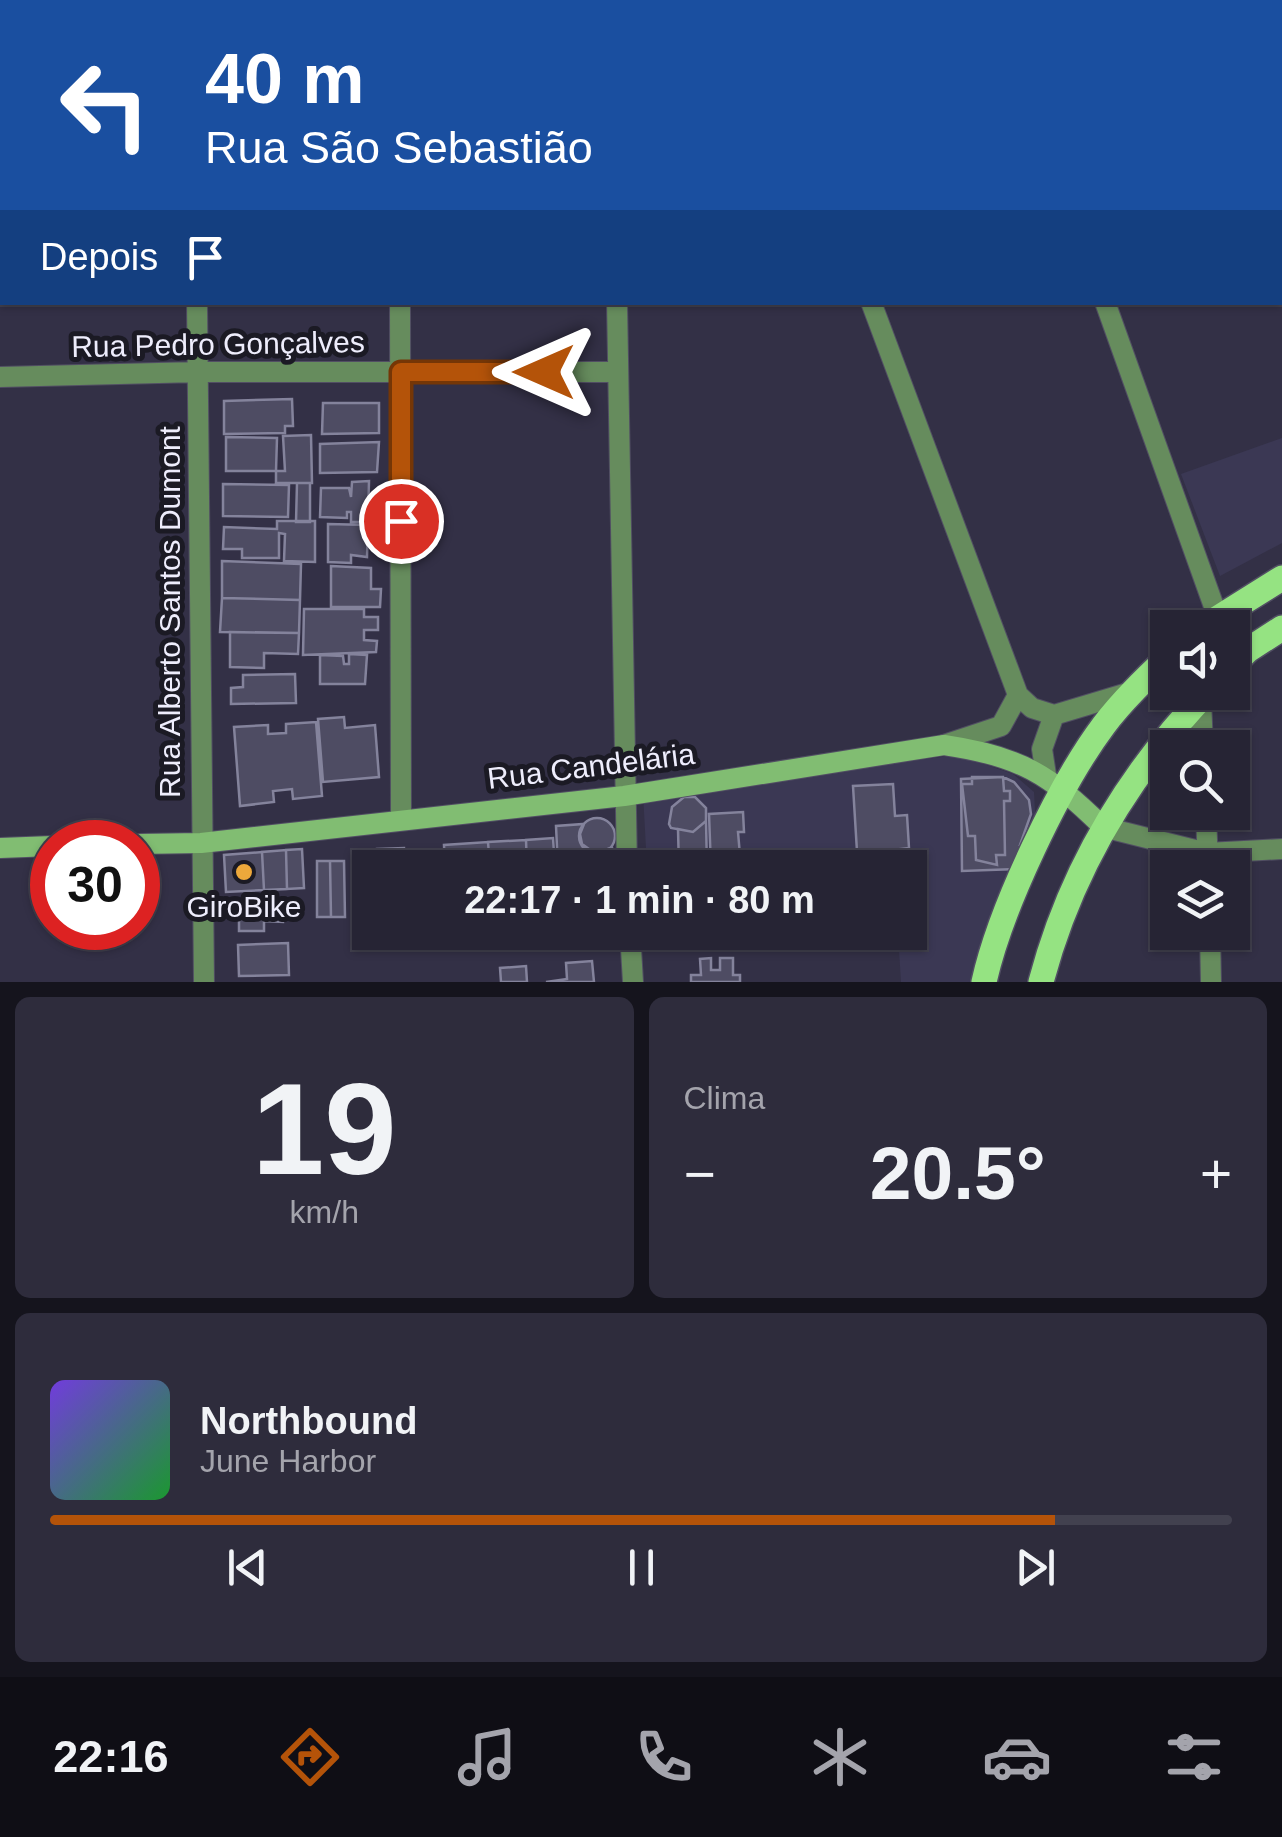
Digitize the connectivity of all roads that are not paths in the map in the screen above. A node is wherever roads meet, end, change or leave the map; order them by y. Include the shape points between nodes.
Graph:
1 (197, 305) edge
2 (400, 305) edge
3 (617, 305) edge
4 (873, 305) edge
5 (1106, 305) edge
6 (198, 372) junction
7 (401, 372) junction
8 (616, 372) junction
9 (0, 378) edge
10 (1282, 578) edge
11 (1216, 610) edge
12 (1250, 612) edge
13 (1282, 628) edge
14 (1250, 633) edge
15 (1150, 676) edge
16 (1136, 690) junction
17 (1018, 695) junction
18 (1192, 710) edge
19 (1054, 715) junction
20 (944, 745) junction
21 (1055, 783) junction
22 (624, 796) junction
23 (402, 818) junction
24 (1103, 827) junction
25 (201, 842) junction
26 (160, 843) edge
27 (30, 847) edge
28 (0, 848) edge
29 (1282, 849) edge
30 (626, 850) edge
31 (1176, 850) edge
32 (1250, 854) edge
33 (631, 950) edge
34 (1210, 950) edge
35 (204, 982) edge
36 (632, 982) edge
37 (984, 982) edge
38 (1041, 982) edge
39 (1211, 982) edge

1 - 6 street, Rua Alberto Santos Dumont
2 - 7 street
3 - 8 street
4 - 17 street
5 - 11 street
6 - 7 street, Rua Pedro Gonçalves
6 - 9 street, Rua Pedro Gonçalves
6 - 25 street, Rua Alberto Santos Dumont
7 - 8 street, Rua Pedro Gonçalves
7 - 23 street
8 - 22 street
10 - 12 main road
13 - 14 main road
15 - 16 main road
16 - 19 street
16 - 21 main road
17 - 19 street
17 - 20 street via 1001,726
18 - 24 main road
19 - 21 street via 1042,749
20 - 21 street, Rua Candelária via 992,752
20 - 22 street, Rua Candelária
21 - 24 street
21 - 37 main road
22 - 23 street, Rua Candelária
22 - 30 street
23 - 25 street, Rua Candelária
24 - 31 street
24 - 38 main road via 1052,939
25 - 26 street, Rua Candelária
25 - 35 street, Rua Alberto Santos Dumont
27 - 28 street
29 - 32 street
33 - 36 street
34 - 39 street

